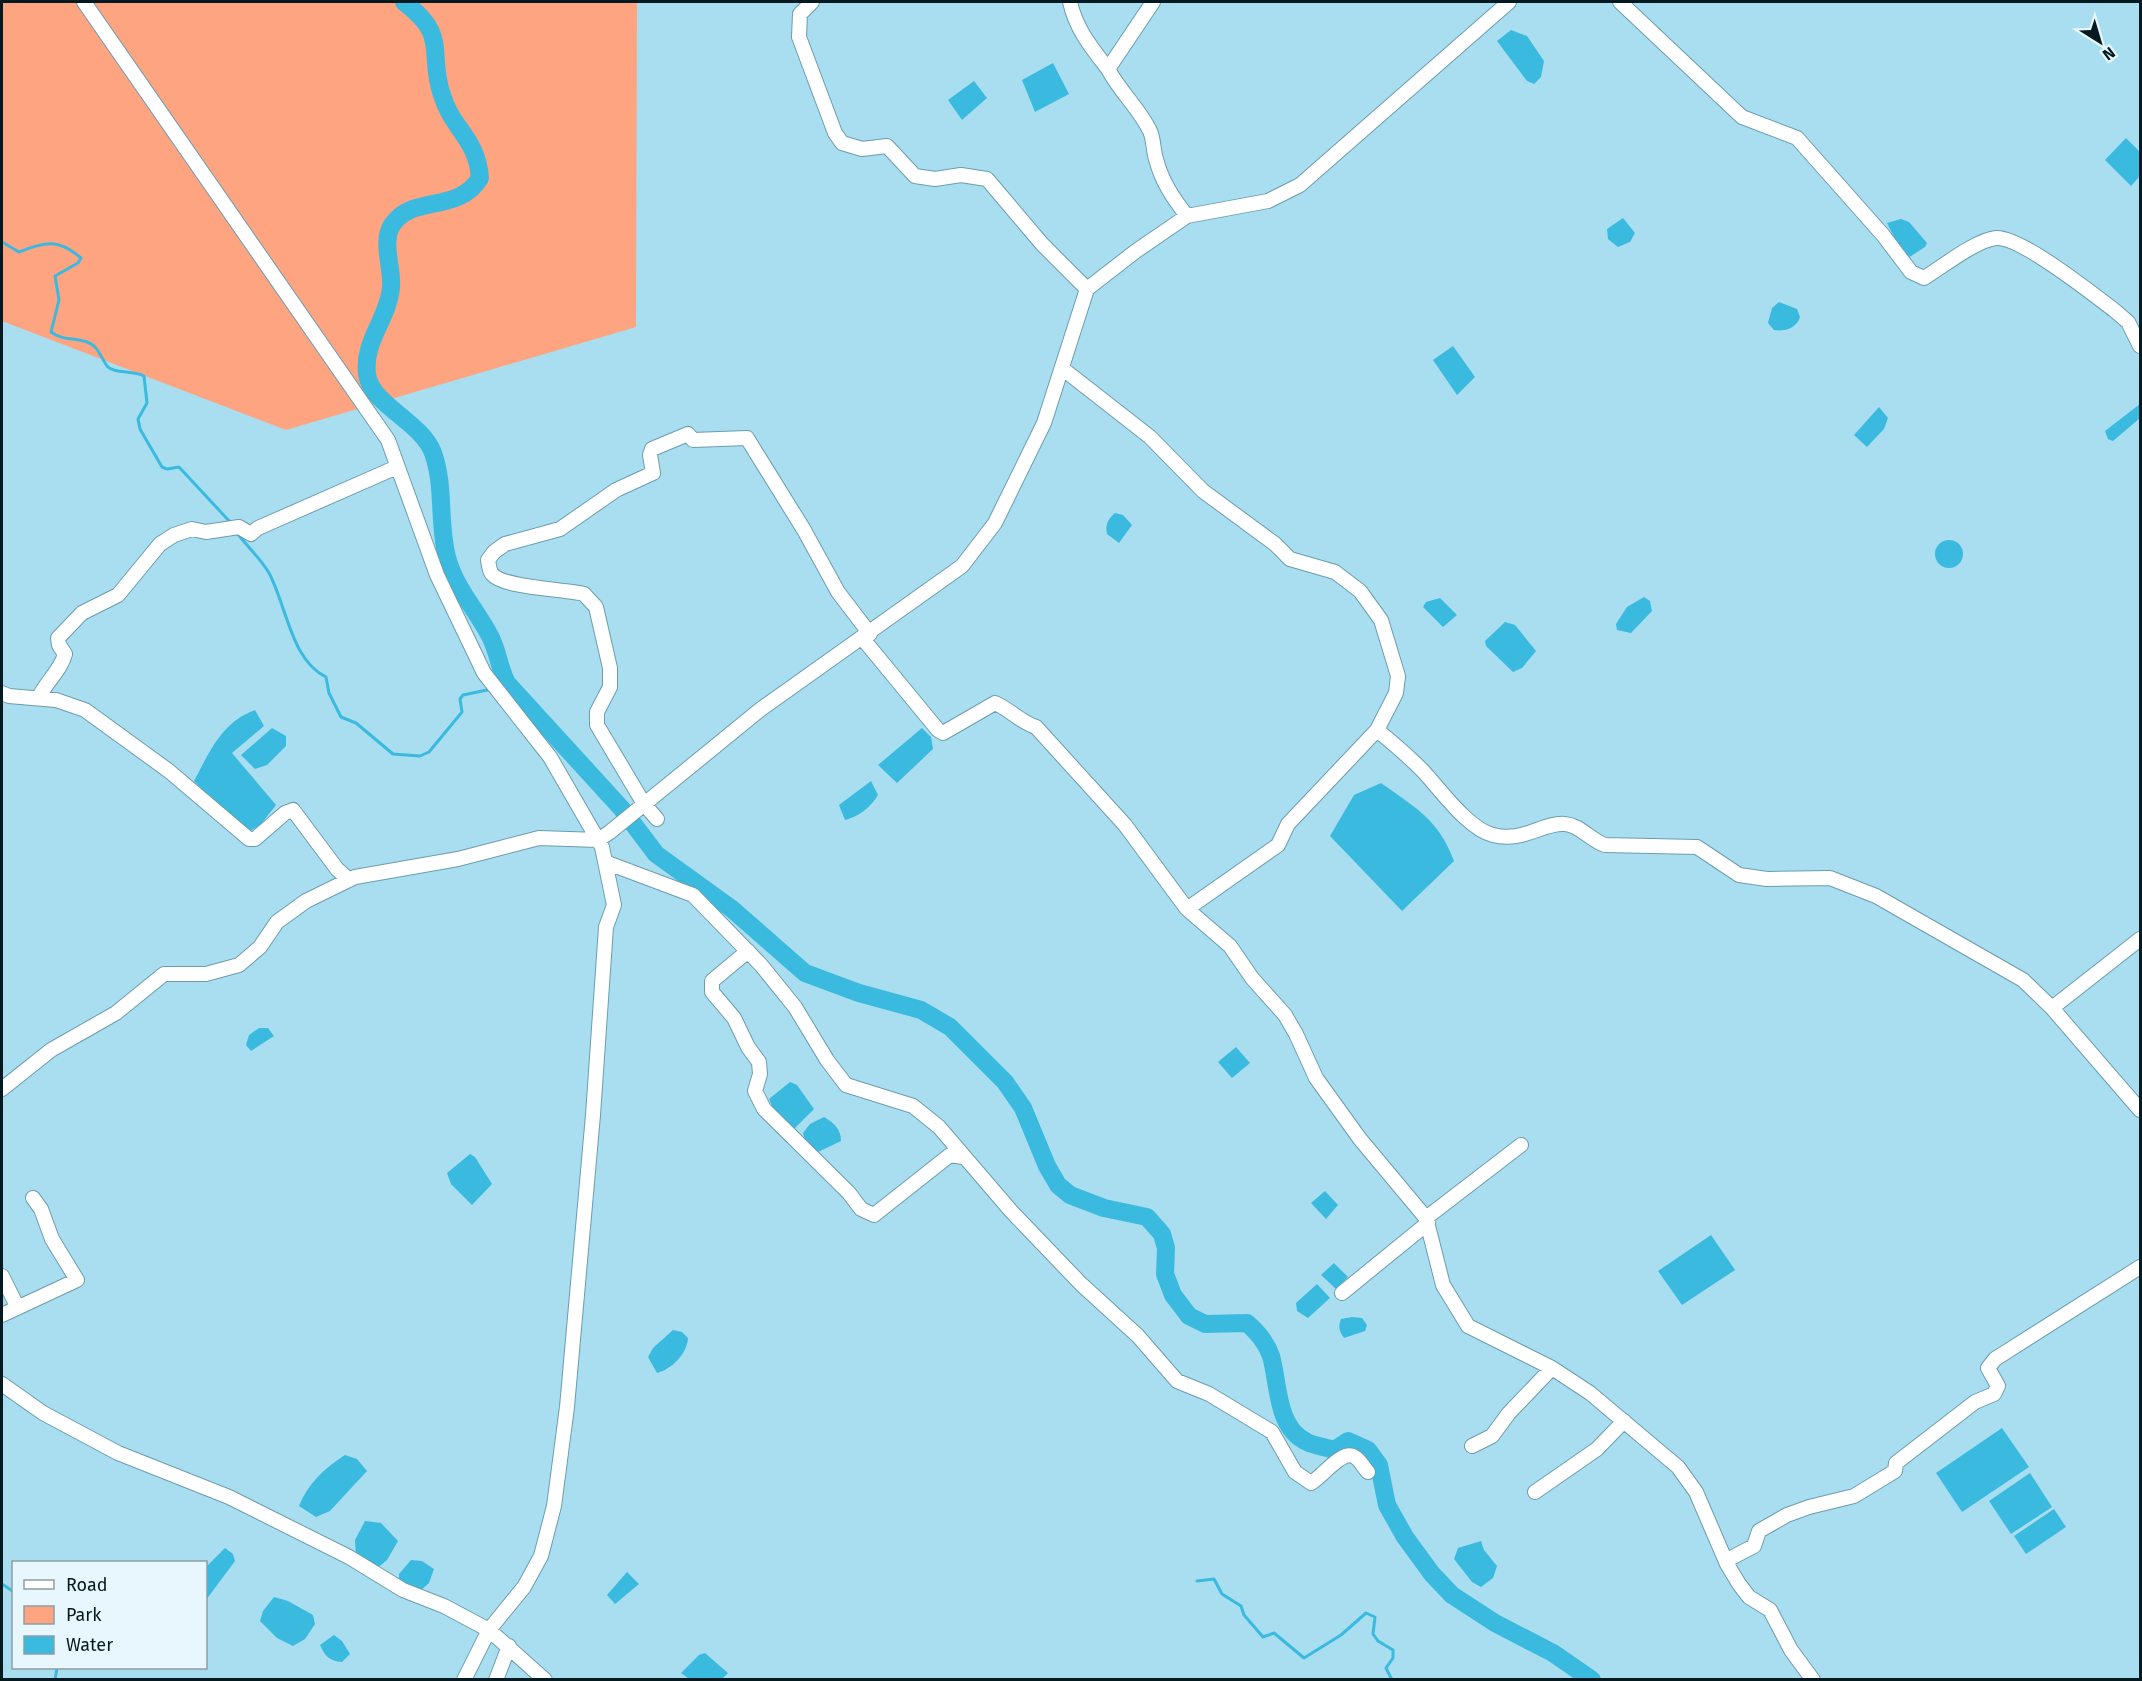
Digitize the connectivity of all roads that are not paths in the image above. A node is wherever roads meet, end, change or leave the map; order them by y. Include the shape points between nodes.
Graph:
1 (84, 2) edge
2 (812, 2) edge
3 (1070, 2) edge
4 (1153, 2) edge
5 (1509, 2) edge
6 (1620, 2) edge
7 (1108, 69) junction
8 (1187, 216) junction
9 (1087, 289) junction
10 (2140, 346) edge
11 (1063, 369) junction
12 (397, 467) junction
13 (866, 637) junction
14 (2, 693) edge
15 (39, 697) junction
16 (1377, 730) junction
17 (639, 808) junction
18 (657, 819) dead end
19 (598, 840) junction
20 (605, 862) junction
21 (349, 880) junction
22 (1187, 909) junction
23 (2140, 939) edge
24 (748, 951) junction
25 (2052, 1008) junction
26 (2, 1089) edge
27 (2140, 1110) edge
28 (1521, 1145) dead end
29 (963, 1157) junction
30 (33, 1198) dead end
31 (1427, 1221) junction
32 (2140, 1267) edge
33 (2, 1276) edge
34 (1342, 1293) dead end
35 (16, 1306) junction
36 (2, 1315) edge
37 (1552, 1368) junction
38 (2, 1384) edge
39 (1624, 1420) junction
40 (1472, 1446) dead end
41 (1368, 1472) dead end
42 (1535, 1492) dead end
43 (1724, 1557) junction
44 (489, 1630) junction
45 (509, 1646) junction
46 (464, 1680) edge
47 (496, 1680) edge
48 (545, 1680) edge
49 (1813, 1680) edge

1 - 12 street via 388,440
2 - 9 street via 800,14 799,37 842,143 862,149 887,146 915,176 987,179 1042,244
3 - 7 street via 1074,20
4 - 7 street
5 - 8 street via 1300,185 1268,201
6 - 10 street via 1742,117 1797,138 1911,272 1924,278 1981,243 1997,238 2018,243 2114,310 2128,322
7 - 8 street via 1152,133 1168,194
8 - 9 street
9 - 11 street
11 - 13 street via 1044,423 995,523 962,566
11 - 16 street via 1150,437 1203,491 1290,559 1335,572 1360,591 1381,620 1398,676 1396,693
12 - 15 street via 251,534 239,527 206,532 192,529 174,535 160,544 118,595 82,613 58,638 65,654 63,663
12 - 19 street via 437,575 484,672 550,757
13 - 17 street via 761,709
13 - 17 street via 747,438 702,441 693,440 688,434 652,449 653,473 616,490 560,529 505,544 494,552 488,560 490,572 498,580 584,594 596,607 610,668 610,687 597,712 597,725
13 - 22 street via 943,733 995,703 1009,709 1022,723 1036,727 1125,825
14 - 15 street
15 - 21 street via 85,710 115,730 249,839 255,839 293,810
16 - 22 street via 1288,824 1278,845
16 - 25 street via 1484,833 1527,836 1563,823 1605,845 1697,847 1739,875 1767,879 1830,878 1876,896 2023,980
17 - 18 street
17 - 19 street
19 - 20 street
19 - 21 street via 539,838 458,859 426,862
20 - 24 street via 693,895
20 - 44 street via 614,905 606,927 567,1407 555,1494 541,1556 524,1587
21 - 26 street via 306,901 277,922 260,946 239,965 206,974 165,974 116,1013 58,1045
22 - 31 street via 1230,946 1285,1015 1316,1078
23 - 25 street
24 - 29 street via 795,1007 846,1085 913,1106 939,1127
24 - 29 street via 712,981 712,992 734,1018 759,1062 755,1091 764,1108 861,1209 874,1215 950,1155
25 - 27 street
28 - 31 street
29 - 41 street via 1081,1284 1138,1336 1177,1382 1209,1394 1272,1432 1295,1472 1311,1483 1337,1459 1350,1455
30 - 35 street via 77,1280
31 - 34 street
31 - 37 street via 1443,1285 1468,1326
32 - 43 street via 1995,1359 1988,1368 1998,1386 1994,1394 1975,1402 1896,1463 1895,1471 1879,1483 1854,1496 1787,1515 1759,1531 1754,1545 1744,1552
33 - 35 street
35 - 36 street
37 - 39 street
37 - 40 street via 1492,1436
38 - 44 street via 43,1413 118,1453 229,1497 349,1557 403,1590
39 - 42 street via 1597,1449
39 - 43 street via 1678,1467
43 - 49 street via 1749,1597 1770,1610 1791,1650
44 - 45 street
44 - 46 street
45 - 47 street
45 - 48 street

